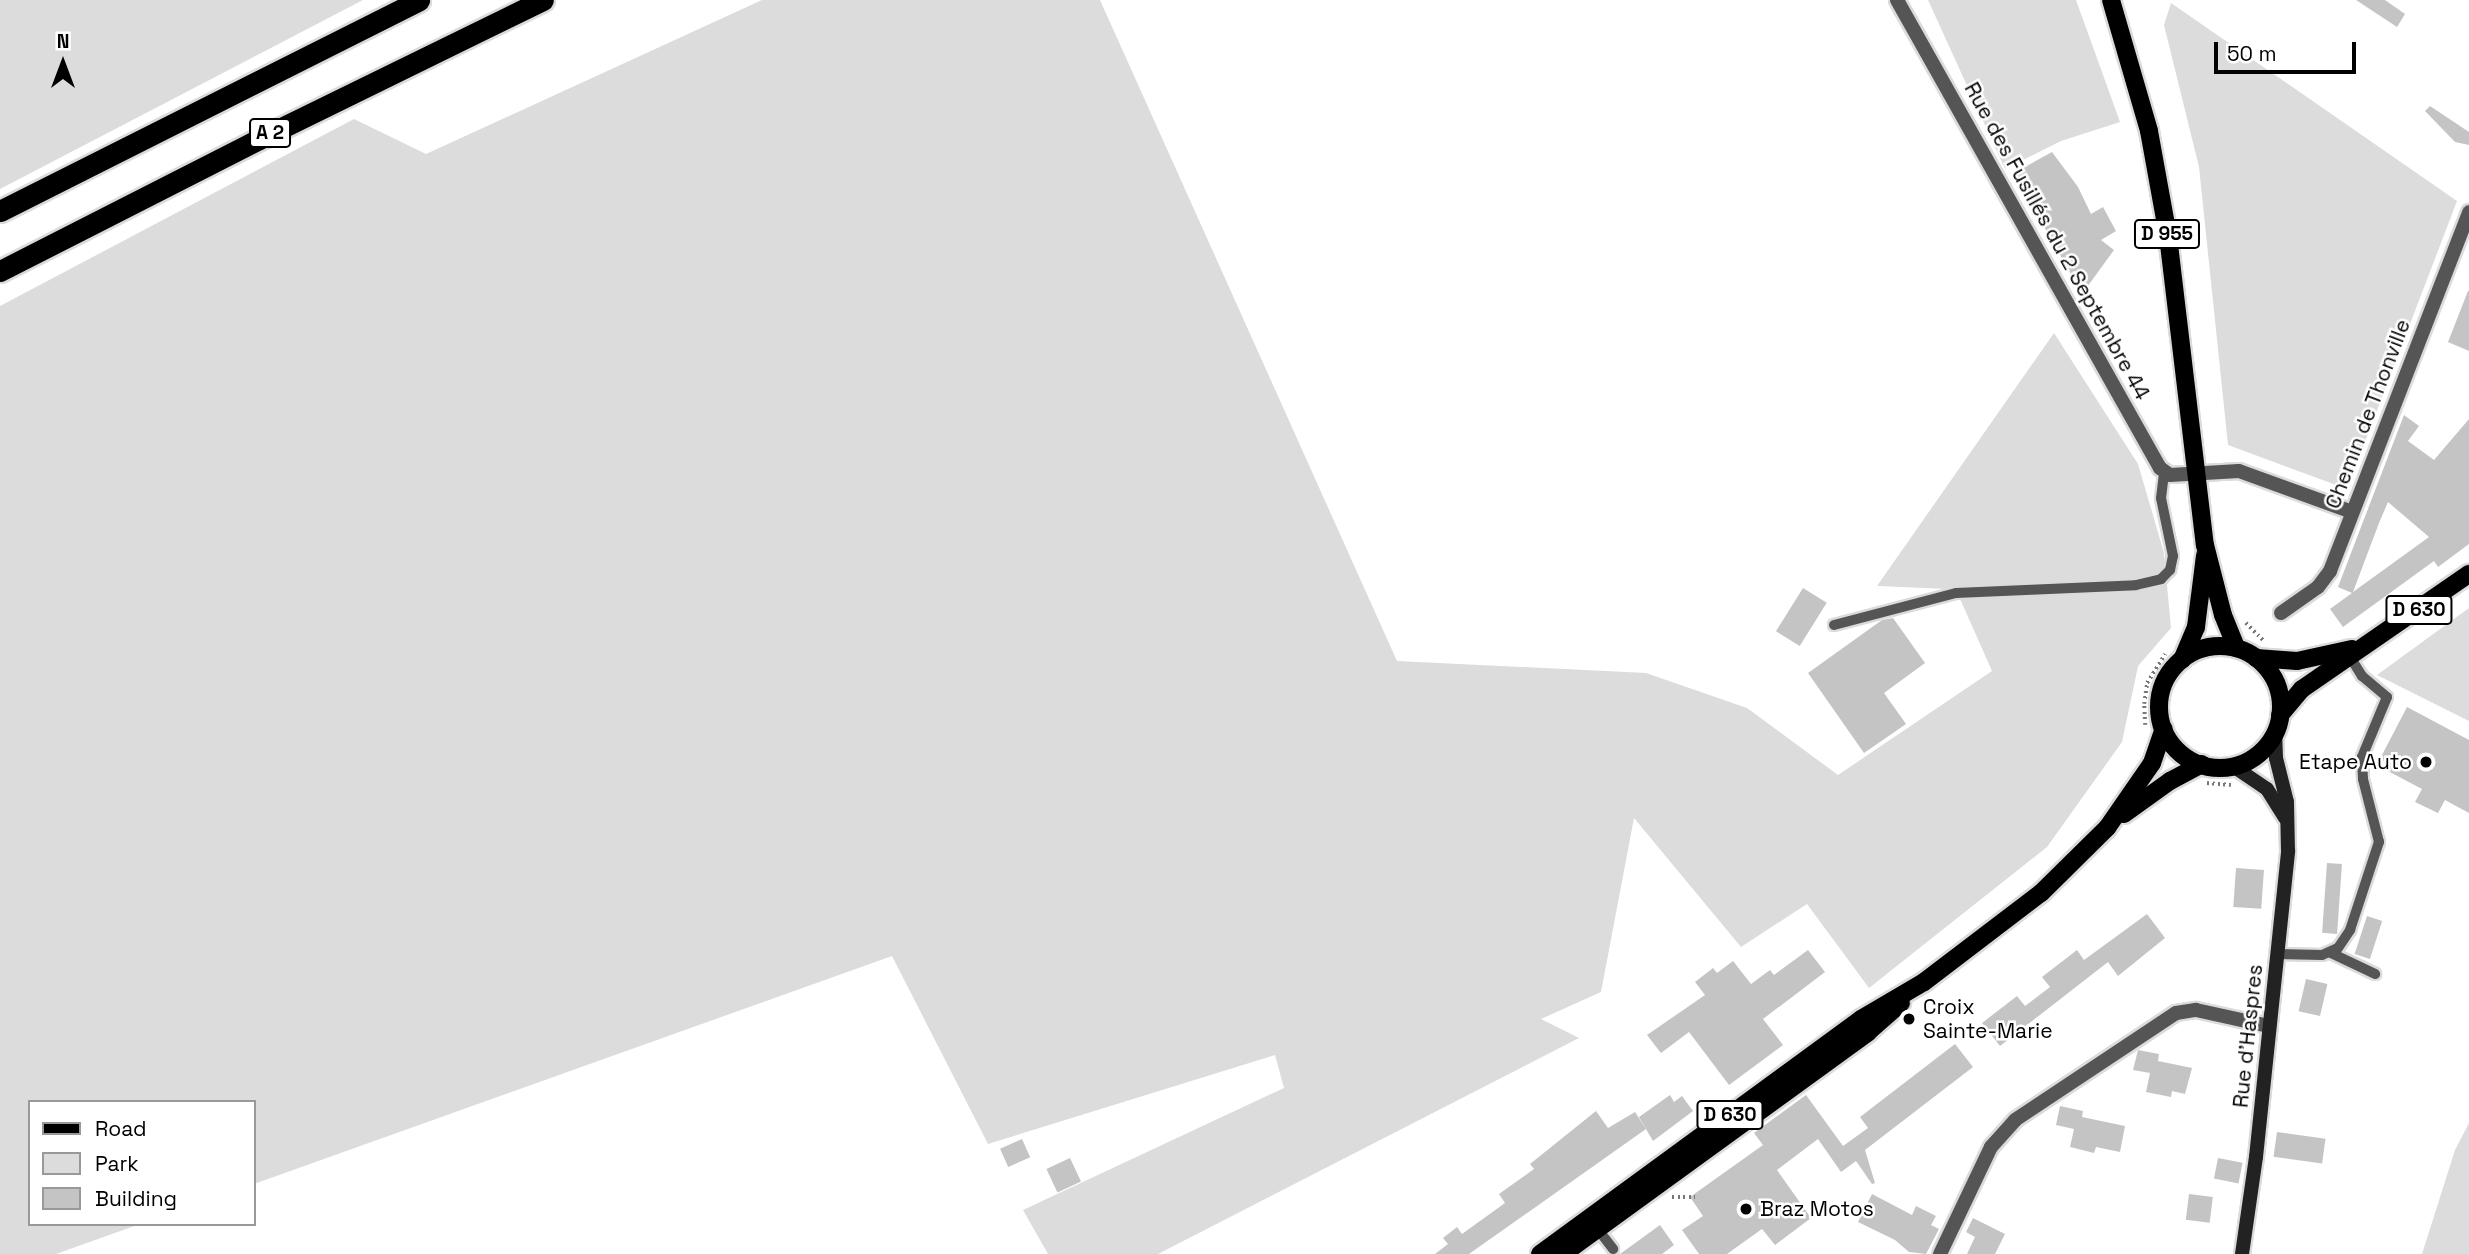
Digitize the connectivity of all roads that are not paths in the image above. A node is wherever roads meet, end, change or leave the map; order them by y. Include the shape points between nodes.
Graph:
1 (419, 0) edge
2 (543, 0) edge
3 (1897, 0) edge
4 (2111, 0) edge
5 (0, 211) edge
6 (2469, 212) edge
7 (0, 271) edge
8 (2164, 472) junction
9 (2197, 473) junction
10 (2352, 512) junction
11 (2206, 545) junction
12 (2469, 574) edge
13 (2281, 613) dead end
14 (1835, 625) dead end
15 (2369, 645) junction
16 (2236, 648) junction
17 (2178, 652) junction
18 (2350, 657) junction
19 (2256, 658) junction
20 (2280, 715) junction
21 (2164, 729) junction
22 (2275, 733) junction
23 (2202, 764) junction
24 (2233, 766) junction
25 (2287, 822) junction
26 (2108, 828) junction
27 (2331, 953) junction
28 (2277, 954) junction
29 (2375, 974) dead end
30 (2269, 1026) junction
31 (1593, 1224) junction
32 (1613, 1250) dead end
33 (1540, 1254) edge
34 (1563, 1254) edge
35 (1940, 1254) edge
36 (2242, 1254) edge

1 - 5 highway, A 2
2 - 7 highway, A 2
3 - 8 street, Rue des Fusillés du 2 Septembre 44
4 - 9 main road, D 955 via 2143,104 2159,183
6 - 10 street, Chemin de Thonville
8 - 9 street
8 - 14 lane via 2161,498 2173,556 2170,570 2161,579 2136,585 1956,593
9 - 10 street via 2239,471
9 - 11 main road, D 955
10 - 13 street, Chemin de Thonville via 2324,580
11 - 16 main road, D 955
11 - 17 main road, D 955 via 2194,635
12 - 15 main road, D 630
15 - 18 main road, D 630
15 - 19 main road, D 630 via 2297,661
16 - 17 main road
16 - 19 main road
17 - 21 main road via 2161,692
18 - 20 main road, D 630 via 2302,689
18 - 27 lane via 2362,676 2387,697 2362,757 2379,842 2350,930
19 - 20 main road via 2275,680
20 - 22 main road
21 - 23 main road via 2182,754
21 - 26 main road, D 630 via 2152,763
22 - 24 main road via 2261,752
22 - 25 main road, Rue d'Haspres
23 - 24 main road
23 - 26 main road, D 630 via 2170,781
24 - 25 main road via 2259,781
25 - 28 main road, Rue d'Haspres
26 - 31 main road, D 630 via 2049,886 1924,982 1861,1019
27 - 28 lane
27 - 29 lane
28 - 30 main road, Rue d'Haspres
30 - 35 street via 2196,1010 2176,1013 2015,1120 1992,1147
30 - 36 main road, Rue d'Haspres
31 - 32 lane
31 - 33 main road, D 630
31 - 34 main road, D 630

